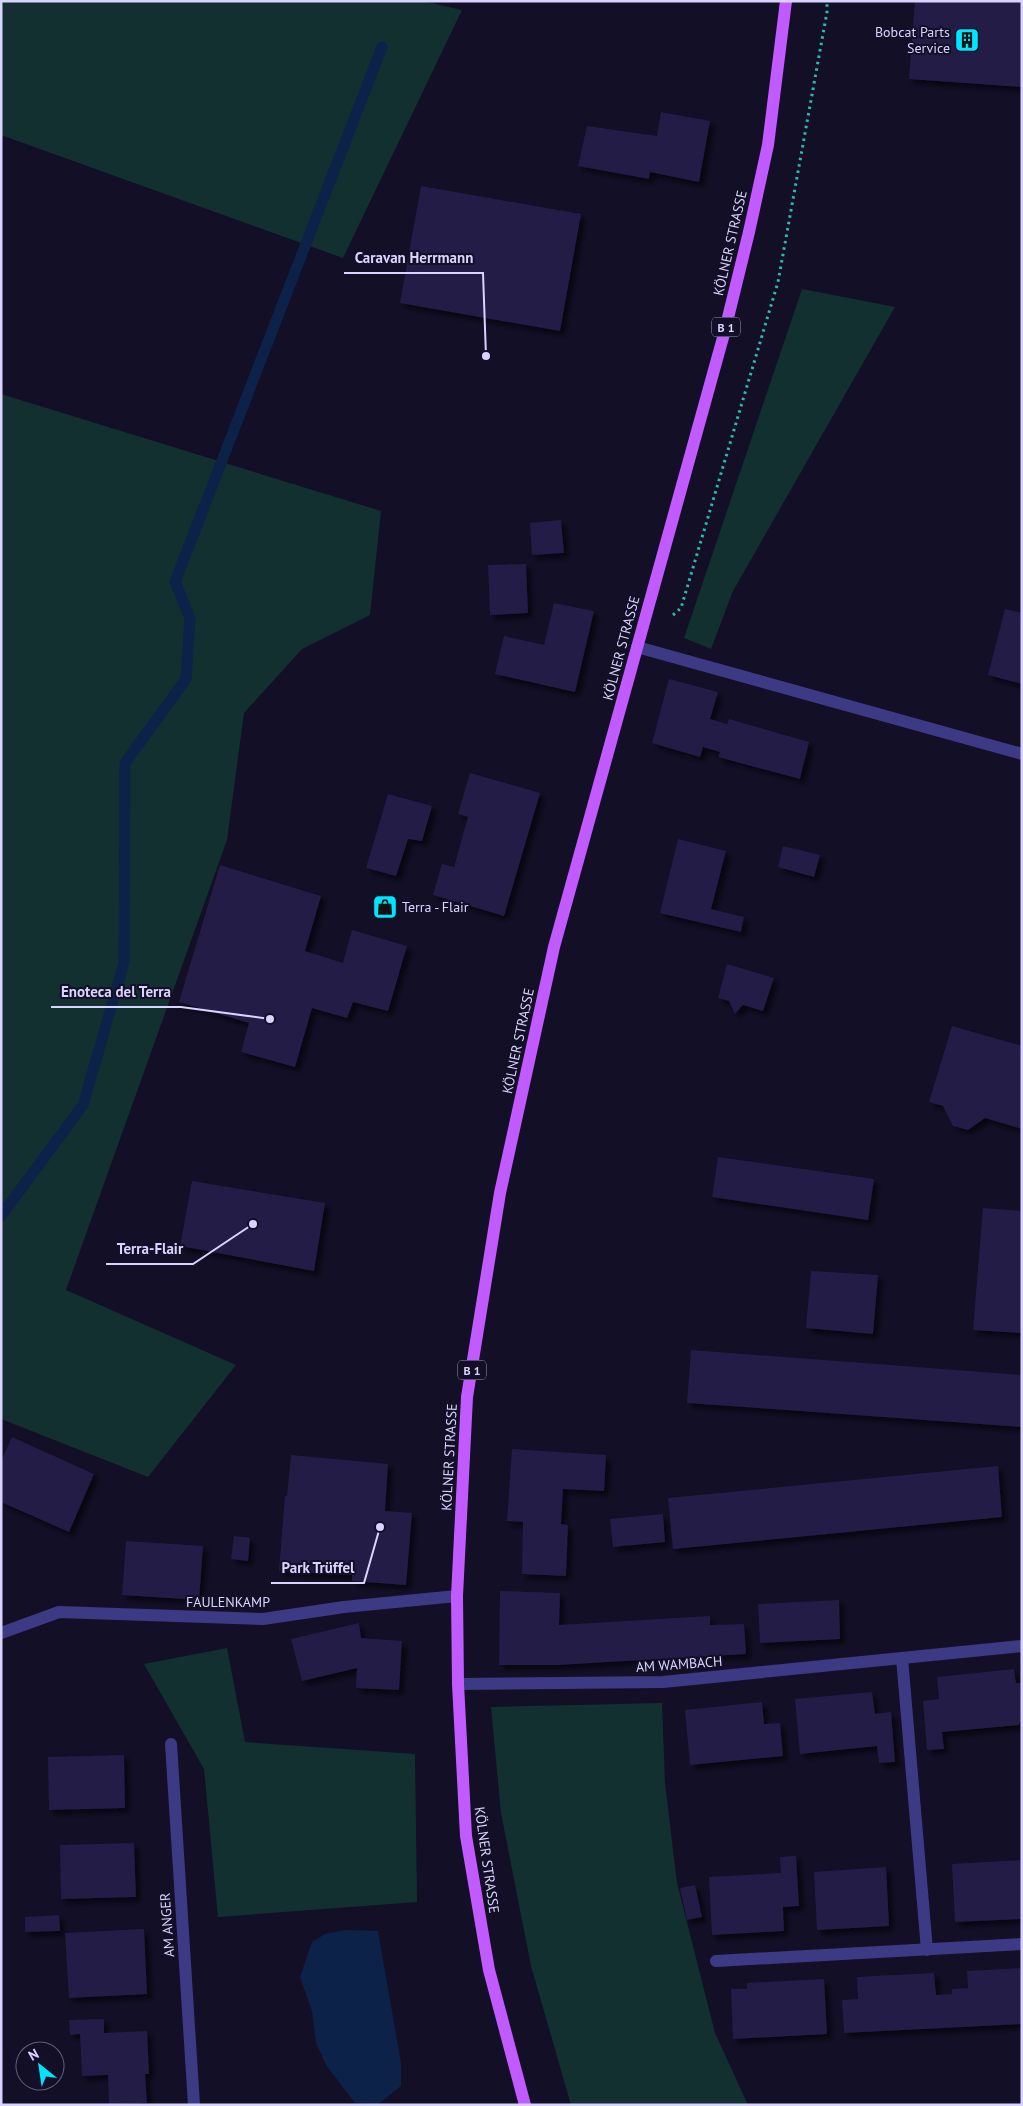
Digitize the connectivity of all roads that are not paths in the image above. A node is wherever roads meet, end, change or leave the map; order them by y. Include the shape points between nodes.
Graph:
1 (786, 1) edge
2 (637, 646) junction
3 (1022, 754) edge
4 (458, 1596) junction
5 (1, 1632) edge
6 (1022, 1646) edge
7 (902, 1658) junction
8 (458, 1684) junction
9 (171, 1744) dead end
10 (1022, 1944) edge
11 (927, 1950) junction
12 (716, 1961) dead end
13 (194, 2105) edge
14 (525, 2105) edge

1 - 2 main road, KÖLNER STRASSE / B 1 via 768,145 750,232
2 - 3 street
2 - 4 main road, KÖLNER STRASSE / B 1 via 554,947 500,1193 468,1397
4 - 5 street, FAULENKAMP via 263,1619 59,1612
4 - 8 main road, KÖLNER STRASSE / B 1
6 - 7 street, AM WAMBACH
7 - 8 street, AM WAMBACH via 663,1682
7 - 11 street
8 - 14 main road, KÖLNER STRASSE / B 1 via 466,1836 489,1970
9 - 13 street, AM ANGER
10 - 11 street
11 - 12 street

